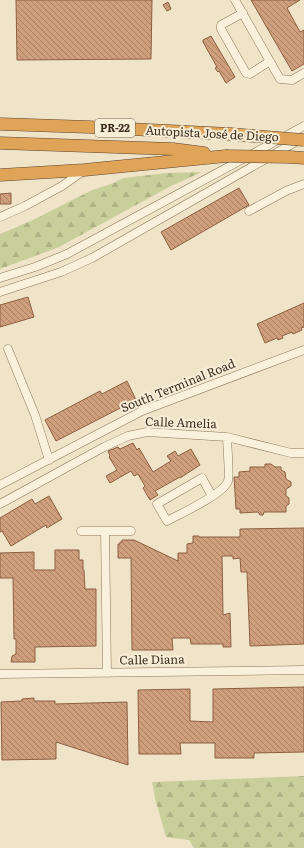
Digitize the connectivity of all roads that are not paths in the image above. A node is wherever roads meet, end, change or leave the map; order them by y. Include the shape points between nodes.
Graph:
1 (236, 0) edge
2 (243, 13) junction
3 (270, 61) junction
4 (304, 73) edge
5 (0, 124) edge
6 (304, 126) edge
7 (304, 137) edge
8 (304, 140) edge
9 (0, 143) edge
10 (226, 156) junction
11 (304, 158) edge
12 (84, 170) junction
13 (0, 176) edge
14 (304, 184) edge
15 (249, 211) dead end
16 (0, 217) edge
17 (0, 278) edge
18 (0, 292) edge
19 (8, 349) dead end
20 (304, 350) edge
21 (227, 437) junction
22 (304, 453) edge
23 (49, 460) junction
24 (0, 485) edge
25 (212, 496) junction
26 (0, 504) edge
27 (81, 531) dead end
28 (105, 531) junction
29 (131, 531) dead end
30 (304, 670) edge
31 (107, 673) junction
32 (0, 674) edge

1 - 2 street
2 - 3 street
2 - 3 street via 221,26 221,29 246,73 250,74
3 - 4 street via 280,79 292,80
5 - 8 highway, Autopista José de Diego / PR-22, bridge via 230,134
6 - 17 street via 67,254
7 - 18 street via 92,258 62,272
9 - 10 highway, Autopista José de Diego / PR-22 via 173,150
10 - 11 highway, Autopista José de Diego / PR-22, bridge
10 - 12 highway, Autopista José de Diego / PR-22
12 - 13 highway, Autopista José de Diego / PR-22
12 - 16 street via 62,186
14 - 15 street
19 - 23 street
20 - 23 street, South Terminal Road via 142,411
21 - 22 street, Calle Amelia via 291,453
21 - 25 street via 228,481
21 - 26 street, Calle Amelia via 147,432 128,436
23 - 24 street, South Terminal Road
25 - 25 street via 167,521 157,504 202,478
27 - 28 street
28 - 29 street
28 - 31 street
30 - 31 street, Calle Diana
31 - 32 street, Calle Diana

